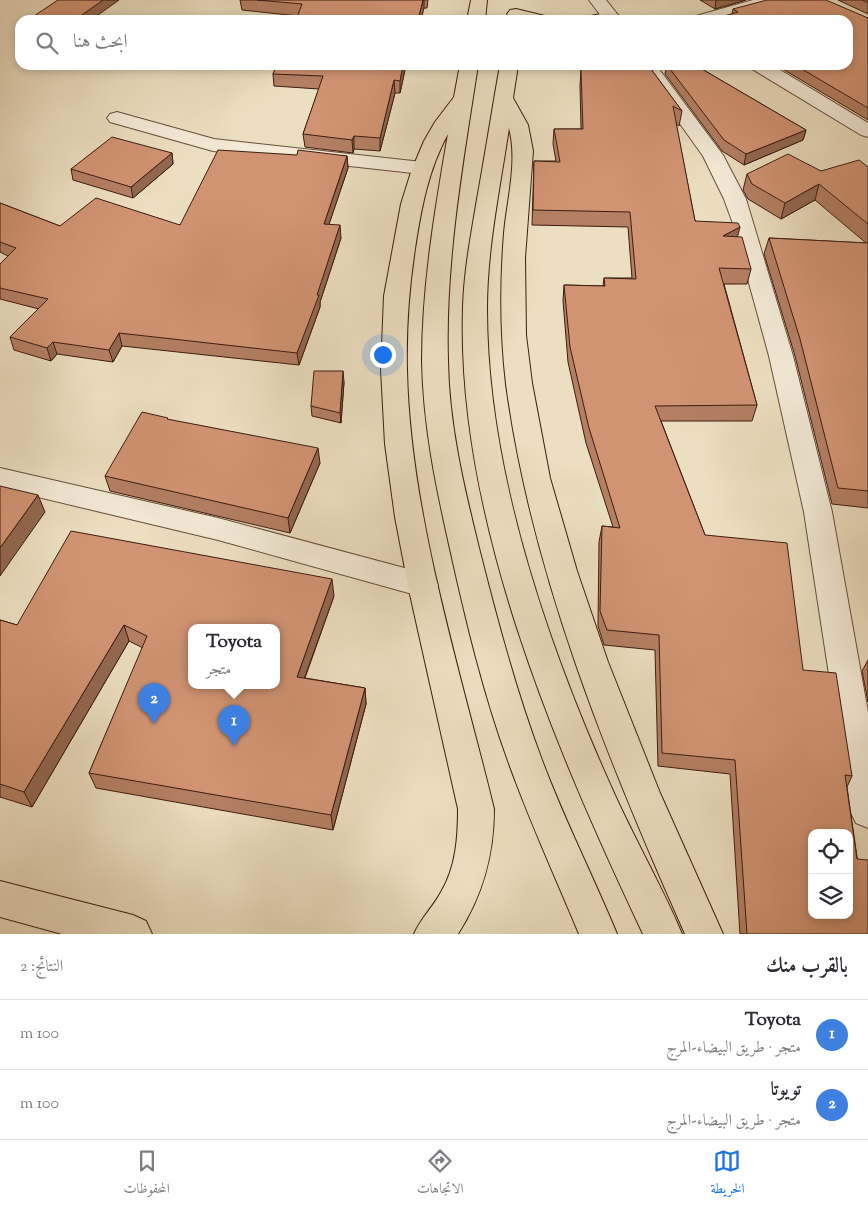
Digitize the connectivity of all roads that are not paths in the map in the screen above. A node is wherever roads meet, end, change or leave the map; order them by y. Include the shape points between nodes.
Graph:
1 (479, 0) edge
2 (597, 0) edge
3 (772, 0) edge
4 (477, 15) edge
5 (605, 15) edge
6 (720, 15) edge
7 (468, 70) edge
8 (508, 70) edge
9 (652, 70) edge
10 (767, 70) edge
11 (464, 98) junction
12 (504, 98) junction
13 (117, 118) dead end
14 (868, 131) edge
15 (422, 168) junction
16 (0, 478) edge
17 (422, 586) junction
18 (868, 811) edge
19 (0, 899) edge
20 (133, 934) edge
21 (433, 934) edge
22 (598, 934) edge
23 (663, 934) edge
24 (704, 934) edge

1 - 4 main road
2 - 5 street
3 - 6 street
7 - 11 main road
8 - 12 main road
9 - 18 street via 713,155 743,221 781,356 818,512
10 - 14 street
11 - 15 main road via 442,124
11 - 22 main road via 440,257 436,307 435,363 450,492 493,662 536,787
12 - 23 main road via 479,259 475,307 476,360 493,484 536,636 569,726 612,828
12 - 24 main road via 513,112 522,142 512,278 522,398 535,470 584,640 628,756
13 - 15 street via 212,145
15 - 17 main road via 402,246 392,347 401,466
16 - 17 street via 218,529
17 - 21 main road via 476,809 476,838 470,868 459,898
19 - 20 main road

